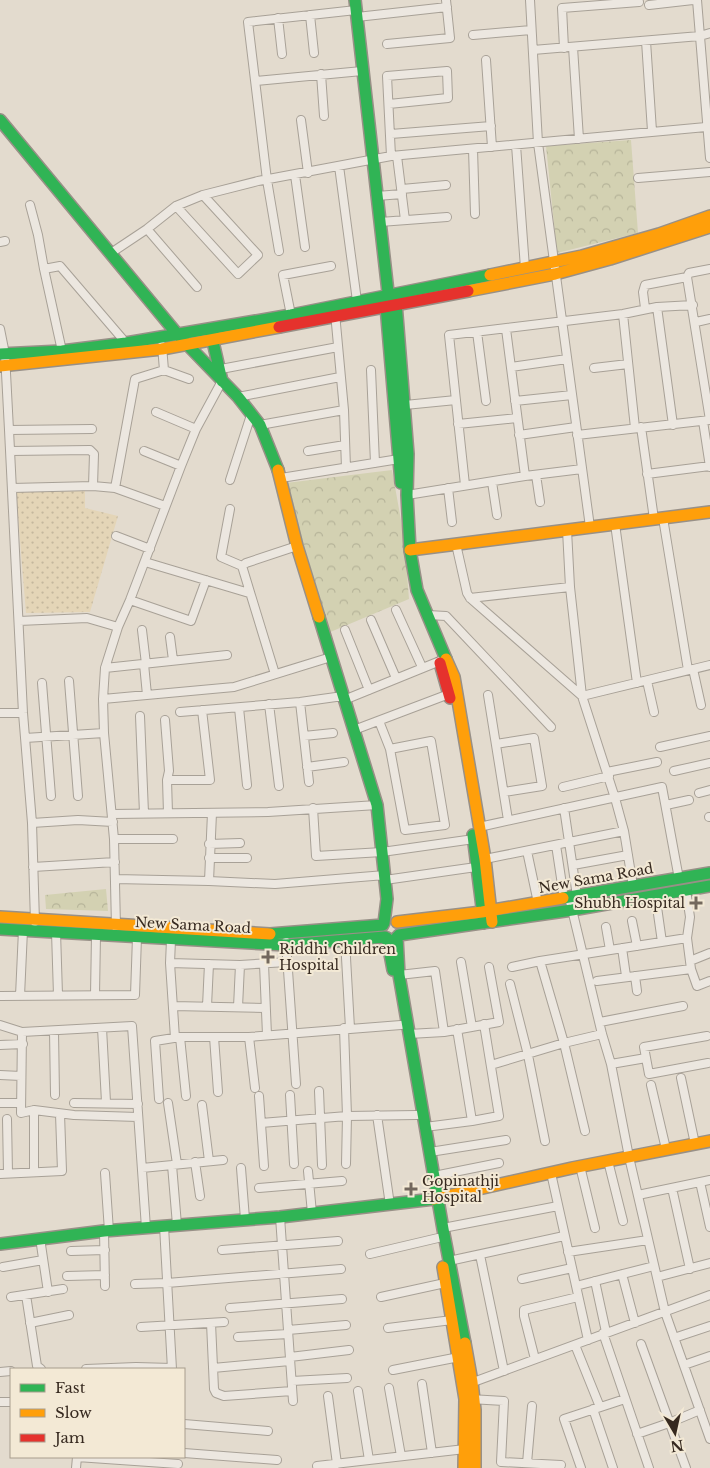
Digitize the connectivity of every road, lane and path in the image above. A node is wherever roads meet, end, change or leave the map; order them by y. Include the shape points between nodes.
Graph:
1 (530, 0) edge
2 (693, 0) edge
3 (697, 0) edge
4 (639, 2) dead end
5 (447, 4) edge
6 (649, 5) dead end
7 (356, 9) edge
8 (310, 14) junction
9 (278, 18) junction
10 (531, 30) junction
11 (710, 33) edge
12 (473, 35) dead end
13 (700, 36) junction
14 (646, 41) junction
15 (387, 44) dead end
16 (573, 47) junction
17 (564, 48) junction
18 (533, 50) junction
19 (314, 53) dead end
20 (282, 54) dead end
21 (486, 60) dead end
22 (362, 71) junction
23 (321, 74) junction
24 (256, 81) junction
25 (707, 98) edge
26 (389, 104) junction
27 (324, 116) dead end
28 (301, 120) dead end
29 (1, 122) edge
30 (491, 126) junction
31 (706, 127) junction
32 (652, 131) junction
33 (391, 134) junction
34 (579, 139) junction
35 (538, 143) junction
36 (516, 145) junction
37 (709, 146) edge
38 (492, 147) junction
39 (473, 149) junction
40 (394, 156) junction
41 (710, 158) edge
42 (372, 160) junction
43 (340, 166) junction
44 (710, 172) edge
45 (308, 173) junction
46 (295, 175) junction
47 (638, 178) dead end
48 (267, 180) junction
49 (446, 184) dead end
50 (402, 192) junction
51 (203, 195) junction
52 (377, 196) junction
53 (30, 204) dead end
54 (176, 206) junction
55 (475, 214) dead end
56 (710, 216) edge
57 (447, 217) dead end
58 (405, 220) junction
59 (380, 222) junction
60 (710, 226) edge
61 (147, 229) junction
62 (306, 247) dead end
63 (279, 251) dead end
64 (111, 253) junction
65 (331, 266) dead end
66 (526, 268) junction
67 (554, 268) junction
68 (44, 269) junction
69 (710, 269) edge
70 (687, 276) junction
71 (197, 287) dead end
72 (357, 301) junction
73 (390, 302) junction
74 (693, 305) junction
75 (657, 306) junction
76 (645, 308) junction
77 (335, 311) junction
78 (623, 314) junction
79 (291, 315) junction
80 (710, 319) edge
81 (561, 321) junction
82 (696, 322) junction
83 (0, 329) edge
84 (506, 329) junction
85 (478, 332) junction
86 (212, 334) junction
87 (178, 335) junction
88 (126, 343) junction
89 (162, 343) junction
90 (186, 344) junction
91 (338, 347) junction
92 (62, 350) junction
93 (2, 354) edge
94 (567, 360) junction
95 (628, 364) junction
96 (3, 366) edge
97 (511, 367) junction
98 (594, 368) dead end
99 (220, 369) junction
100 (164, 370) junction
101 (371, 370) dead end
102 (340, 377) junction
103 (188, 379) dead end
104 (222, 381) junction
105 (572, 395) junction
106 (238, 397) junction
107 (456, 400) junction
108 (486, 401) dead end
109 (515, 401) junction
110 (405, 405) junction
111 (344, 410) junction
112 (156, 412) dead end
113 (251, 415) junction
114 (517, 418) junction
115 (708, 420) edge
116 (458, 424) junction
117 (260, 425) junction
118 (673, 425) junction
119 (638, 428) junction
120 (92, 429) dead end
121 (196, 429) junction
122 (9, 430) junction
123 (577, 431) junction
124 (519, 435) junction
125 (344, 445) junction
126 (10, 451) junction
127 (144, 451) dead end
128 (308, 451) dead end
129 (399, 459) junction
130 (375, 463) junction
131 (181, 466) junction
132 (710, 466) edge
133 (346, 468) junction
134 (582, 470) junction
135 (647, 474) junction
136 (536, 475) junction
137 (525, 476) junction
138 (281, 478) junction
139 (230, 480) dead end
140 (492, 482) junction
141 (465, 485) junction
142 (93, 486) junction
143 (12, 488) junction
144 (115, 488) junction
145 (448, 488) junction
146 (408, 495) junction
147 (540, 502) dead end
148 (165, 506) junction
149 (230, 509) dead end
150 (710, 512) edge
151 (497, 515) dead end
152 (658, 519) junction
153 (452, 522) dead end
154 (615, 524) junction
155 (590, 527) junction
156 (567, 530) junction
157 (116, 536) dead end
158 (456, 544) junction
159 (297, 546) junction
160 (150, 549) junction
161 (410, 550) junction
162 (145, 562) junction
163 (242, 566) junction
164 (206, 580) junction
165 (570, 587) junction
166 (249, 593) junction
167 (470, 598) junction
168 (130, 600) junction
169 (396, 610) dead end
170 (428, 615) junction
171 (19, 620) junction
172 (371, 620) dead end
173 (118, 627) junction
174 (142, 630) dead end
175 (345, 630) dead end
176 (170, 637) dead end
177 (227, 655) dead end
178 (331, 657) junction
179 (173, 660) junction
180 (440, 661) junction
181 (145, 664) junction
182 (710, 665) edge
183 (422, 667) junction
184 (104, 668) junction
185 (690, 669) junction
186 (275, 674) junction
187 (396, 678) junction
188 (69, 681) dead end
189 (647, 681) junction
190 (42, 683) dead end
191 (637, 683) junction
192 (369, 690) junction
193 (449, 694) junction
194 (147, 695) junction
195 (488, 695) dead end
196 (582, 696) junction
197 (344, 698) junction
198 (103, 699) junction
199 (300, 702) junction
200 (269, 704) junction
201 (701, 705) dead end
202 (238, 708) junction
203 (202, 710) junction
204 (180, 712) dead end
205 (654, 712) dead end
206 (0, 713) edge
207 (23, 713) junction
208 (140, 716) dead end
209 (165, 720) dead end
210 (379, 721) junction
211 (551, 727) dead end
212 (354, 730) junction
213 (104, 733) junction
214 (333, 733) dead end
215 (73, 734) junction
216 (304, 736) junction
217 (710, 736) edge
218 (25, 738) junction
219 (46, 738) junction
220 (496, 744) junction
221 (660, 747) dead end
222 (390, 748) junction
223 (344, 762) dead end
224 (657, 762) dead end
225 (710, 763) edge
226 (307, 767) junction
227 (674, 771) dead end
228 (608, 774) junction
229 (167, 780) junction
230 (310, 782) dead end
231 (248, 785) dead end
232 (279, 786) dead end
233 (563, 787) dead end
234 (710, 790) edge
235 (504, 792) junction
236 (699, 793) dead end
237 (51, 796) dead end
238 (78, 796) dead end
239 (615, 798) junction
240 (689, 800) dead end
241 (377, 805) junction
242 (666, 805) junction
243 (313, 808) junction
244 (564, 808) junction
245 (212, 812) junction
246 (144, 813) junction
247 (168, 813) junction
248 (112, 818) junction
249 (508, 820) junction
250 (32, 823) junction
251 (478, 827) junction
252 (624, 831) junction
253 (114, 839) junction
254 (173, 839) dead end
255 (474, 839) junction
256 (569, 842) junction
257 (240, 843) dead end
258 (209, 844) junction
259 (556, 845) junction
260 (527, 851) junction
261 (382, 852) junction
262 (628, 855) junction
263 (210, 858) junction
264 (247, 858) dead end
265 (115, 862) junction
266 (481, 863) junction
267 (574, 865) junction
268 (33, 866) junction
269 (710, 873) edge
270 (385, 878) junction
271 (115, 879) junction
272 (679, 879) junction
273 (209, 881) junction
274 (633, 886) junction
275 (710, 887) edge
276 (686, 890) junction
277 (570, 897) junction
278 (656, 900) dead end
279 (538, 903) junction
280 (572, 910) junction
281 (0, 917) edge
282 (487, 917) junction
283 (35, 919) junction
284 (632, 922) dead end
285 (116, 924) junction
286 (606, 927) dead end
287 (0, 929) edge
288 (23, 930) junction
289 (391, 930) junction
290 (36, 931) junction
291 (56, 932) junction
292 (286, 933) junction
293 (96, 935) junction
294 (116, 936) junction
295 (137, 937) junction
296 (687, 938) junction
297 (171, 940) junction
298 (345, 940) junction
299 (662, 942) junction
300 (286, 945) junction
301 (637, 946) junction
302 (622, 948) junction
303 (610, 950) junction
304 (710, 953) edge
305 (583, 954) junction
306 (540, 961) junction
307 (287, 962) junction
308 (461, 962) dead end
309 (170, 963) junction
310 (209, 964) junction
311 (264, 964) junction
312 (240, 965) junction
313 (690, 965) junction
314 (489, 967) dead end
315 (512, 967) dead end
316 (400, 975) junction
317 (626, 976) junction
318 (635, 976) junction
319 (597, 980) dead end
320 (710, 981) edge
321 (510, 984) dead end
322 (637, 991) dead end
323 (58, 995) junction
324 (95, 995) junction
325 (0, 996) edge
326 (20, 996) junction
327 (173, 1006) junction
328 (207, 1006) junction
329 (683, 1006) dead end
330 (238, 1007) junction
331 (265, 1008) junction
332 (600, 1022) junction
333 (484, 1024) junction
334 (0, 1025) edge
335 (401, 1025) junction
336 (472, 1027) junction
337 (102, 1028) junction
338 (347, 1028) junction
339 (457, 1029) junction
340 (54, 1030) junction
341 (22, 1032) junction
342 (444, 1032) junction
343 (292, 1034) junction
344 (409, 1034) junction
345 (602, 1034) junction
346 (267, 1036) junction
347 (707, 1036) dead end
348 (214, 1037) junction
349 (250, 1037) junction
350 (178, 1038) junction
351 (564, 1043) junction
352 (22, 1044) junction
353 (0, 1045) edge
354 (528, 1055) junction
355 (646, 1058) junction
356 (708, 1063) dead end
357 (611, 1064) junction
358 (491, 1065) junction
359 (0, 1075) edge
360 (21, 1076) junction
361 (680, 1078) dead end
362 (296, 1084) dead end
363 (651, 1085) dead end
364 (255, 1088) dead end
365 (318, 1091) dead end
366 (218, 1092) dead end
367 (55, 1095) dead end
368 (290, 1095) dead end
369 (186, 1096) dead end
370 (259, 1096) dead end
371 (159, 1099) dead end
372 (106, 1102) junction
373 (0, 1103) edge
374 (20, 1103) junction
375 (74, 1103) dead end
376 (168, 1103) dead end
377 (138, 1104) junction
378 (202, 1105) dead end
379 (34, 1110) junction
380 (60, 1114) junction
381 (416, 1114) junction
382 (347, 1116) junction
383 (377, 1116) junction
384 (138, 1117) junction
385 (319, 1118) junction
386 (7, 1119) dead end
387 (292, 1120) junction
388 (472, 1122) junction
389 (261, 1123) junction
390 (425, 1127) junction
391 (585, 1131) dead end
392 (506, 1140) dead end
393 (545, 1141) dead end
394 (710, 1141) edge
395 (695, 1144) junction
396 (666, 1149) junction
397 (430, 1152) junction
398 (629, 1156) junction
399 (223, 1160) dead end
400 (209, 1161) junction
401 (608, 1161) junction
402 (195, 1162) junction
403 (499, 1163) dead end
404 (175, 1164) junction
405 (294, 1164) dead end
406 (346, 1164) dead end
407 (322, 1165) dead end
408 (264, 1166) dead end
409 (580, 1166) junction
410 (142, 1168) junction
411 (241, 1168) dead end
412 (308, 1171) dead end
413 (34, 1172) junction
414 (4, 1173) edge
415 (551, 1173) junction
416 (105, 1174) dead end
417 (434, 1176) junction
418 (710, 1180) edge
419 (342, 1181) dead end
420 (700, 1182) junction
421 (309, 1184) junction
422 (259, 1188) dead end
423 (672, 1188) junction
424 (638, 1195) junction
425 (200, 1196) dead end
426 (434, 1199) junction
427 (390, 1205) junction
428 (558, 1206) junction
429 (312, 1213) junction
430 (280, 1217) junction
431 (245, 1219) junction
432 (623, 1221) dead end
433 (177, 1225) junction
434 (164, 1226) junction
435 (710, 1227) edge
436 (146, 1228) junction
437 (595, 1228) dead end
438 (107, 1231) junction
439 (440, 1233) junction
440 (564, 1236) junction
441 (40, 1238) junction
442 (648, 1240) junction
443 (338, 1241) dead end
444 (0, 1244) edge
445 (282, 1245) junction
446 (105, 1250) junction
447 (222, 1250) dead end
448 (71, 1251) dead end
449 (568, 1252) junction
450 (370, 1254) dead end
451 (480, 1255) junction
452 (43, 1260) junction
453 (449, 1261) junction
454 (710, 1264) edge
455 (654, 1266) junction
456 (3, 1267) dead end
457 (572, 1268) junction
458 (341, 1269) dead end
459 (690, 1269) junction
460 (283, 1274) junction
461 (622, 1274) junction
462 (105, 1275) junction
463 (67, 1276) dead end
464 (657, 1277) junction
465 (522, 1279) dead end
466 (595, 1281) junction
467 (167, 1283) junction
468 (445, 1283) junction
469 (135, 1284) dead end
470 (105, 1286) dead end
471 (576, 1286) junction
472 (63, 1289) dead end
473 (48, 1292) junction
474 (26, 1295) junction
475 (710, 1295) edge
476 (381, 1297) dead end
477 (578, 1297) junction
478 (11, 1298) dead end
479 (342, 1299) dead end
480 (286, 1304) junction
481 (230, 1308) dead end
482 (666, 1312) junction
483 (69, 1315) dead end
484 (452, 1320) junction
485 (224, 1322) dead end
486 (30, 1323) junction
487 (211, 1323) junction
488 (635, 1323) junction
489 (346, 1325) dead end
490 (170, 1326) junction
491 (710, 1326) edge
492 (141, 1328) dead end
493 (388, 1328) dead end
494 (288, 1332) junction
495 (605, 1333) junction
496 (238, 1338) dead end
497 (674, 1338) junction
498 (588, 1340) junction
499 (640, 1344) dead end
500 (575, 1345) junction
501 (349, 1350) dead end
502 (710, 1356) edge
503 (459, 1357) junction
504 (290, 1359) junction
505 (535, 1359) junction
506 (684, 1365) junction
507 (40, 1368) edge
508 (172, 1368) edge
509 (213, 1368) junction
510 (393, 1370) dead end
511 (504, 1371) junction
512 (347, 1378) dead end
513 (292, 1381) junction
514 (422, 1384) dead end
515 (468, 1384) junction
516 (389, 1388) dead end
517 (292, 1391) junction
518 (358, 1391) dead end
519 (328, 1396) dead end
520 (470, 1399) junction
521 (625, 1399) junction
522 (293, 1402) dead end
523 (532, 1406) dead end
524 (596, 1408) junction
525 (700, 1410) junction
526 (670, 1423) junction
527 (185, 1424) edge
528 (268, 1431) dead end
529 (637, 1434) junction
530 (710, 1439) edge
531 (465, 1449) junction
532 (185, 1453) edge
533 (432, 1453) junction
534 (401, 1456) junction
535 (85, 1458) edge
536 (278, 1460) dead end
537 (368, 1460) junction
538 (109, 1461) edge
539 (141, 1462) edge
540 (178, 1463) edge
541 (337, 1464) junction
542 (521, 1465) edge
543 (561, 1465) dead end
544 (317, 1466) dead end
545 (464, 1468) edge
546 (475, 1468) edge
547 (581, 1468) edge
548 (613, 1468) edge
549 (648, 1468) edge
550 (686, 1468) edge

1 - 10 street
2 - 6 street
3 - 13 street
4 - 17 street via 562,8
5 - 7 street
5 - 15 street via 450,38
7 - 8 street
7 - 22 street
8 - 9 street
8 - 19 street
9 - 20 street
9 - 24 street via 248,22
10 - 12 street
10 - 18 street
11 - 13 street
13 - 14 street
13 - 25 street
14 - 16 street
14 - 32 street
16 - 17 street
16 - 34 street
17 - 18 street
18 - 35 street
21 - 30 street
22 - 23 street
22 - 42 street
23 - 24 street
23 - 27 street
24 - 48 street
25 - 31 street
26 - 26 street via 387,76 447,71 448,98
26 - 33 street
28 - 45 street
29 - 64 street
30 - 33 street
30 - 38 street
31 - 32 street
31 - 37 street
32 - 34 street
33 - 40 street
34 - 35 street
35 - 36 street
35 - 67 street
36 - 38 street
36 - 66 street
37 - 41 street
38 - 39 street
39 - 40 street
39 - 55 street
40 - 42 street
40 - 50 street
42 - 43 street
42 - 52 street
43 - 45 street
43 - 72 street
44 - 47 street
45 - 46 street
46 - 48 street
46 - 62 street
48 - 51 street
48 - 63 street
49 - 50 street
50 - 52 street
50 - 58 street
51 - 54 street
51 - 54 street via 258,255 238,274
52 - 59 street
53 - 68 street
54 - 61 street
56 - 67 street via 582,256
57 - 58 street
58 - 59 street
59 - 73 street
60 - 67 street via 610,259
61 - 64 street
61 - 71 street
64 - 87 street
65 - 79 street via 283,276
66 - 67 street
66 - 73 street
67 - 73 street
67 - 81 street
68 - 88 street via 60,266
68 - 92 street
69 - 70 street
70 - 74 street
70 - 76 street via 645,285
72 - 73 street
72 - 77 street
73 - 77 street
73 - 110 street
73 - 129 street
74 - 75 street
74 - 82 street
75 - 76 street
75 - 118 street
76 - 78 street
77 - 79 street
77 - 86 street
77 - 91 street
78 - 81 street
78 - 95 street
79 - 86 street
80 - 82 street
81 - 84 street
81 - 94 street
82 - 115 street
83 - 93 street
84 - 85 street
84 - 97 street
85 - 107 street via 449,335
85 - 108 street
86 - 87 street
86 - 90 street
86 - 99 street
87 - 89 street
87 - 90 street
88 - 89 street
88 - 92 street
89 - 90 street
89 - 96 street
89 - 100 street
90 - 104 street
91 - 99 street
91 - 102 street
92 - 93 street
93 - 96 street
94 - 97 street
94 - 105 street
95 - 98 street
95 - 119 street
96 - 122 street
97 - 109 street
99 - 104 street
100 - 103 street
100 - 144 street via 135,379
101 - 130 street
102 - 106 street
102 - 111 street
104 - 106 street
104 - 121 street
105 - 109 street
105 - 123 street
106 - 113 street
107 - 110 street
107 - 116 street
109 - 114 street
110 - 146 street
111 - 117 street
111 - 125 street
112 - 121 street
113 - 117 street
113 - 139 street
114 - 116 street
114 - 124 street
115 - 118 street
115 - 132 street
116 - 141 street
117 - 138 street
118 - 119 street
119 - 123 street
119 - 135 street
120 - 122 street
121 - 131 street
122 - 126 street
123 - 124 street
123 - 134 street
124 - 137 street
125 - 128 street
125 - 133 street
126 - 142 street via 90,450 94,454
126 - 143 street
127 - 131 street
129 - 130 street
129 - 180 street via 412,594
130 - 133 street
131 - 148 street
132 - 135 street
133 - 138 street
134 - 136 street
134 - 155 street
135 - 152 street
136 - 137 street
136 - 147 street
137 - 140 street
138 - 159 street
140 - 141 street
140 - 151 street
141 - 145 street
142 - 143 street
142 - 144 street
143 - 171 street
144 - 148 street
145 - 146 street
145 - 153 street
146 - 161 street
148 - 160 street
149 - 163 street via 221,557
150 - 152 street
152 - 154 street
152 - 185 street
154 - 155 street
154 - 191 street
155 - 156 street
156 - 158 street
156 - 165 street
157 - 160 street
158 - 161 street
158 - 167 street
159 - 163 street
159 - 178 street
160 - 162 street
161 - 170 street via 417,590
162 - 164 street
162 - 168 street
163 - 166 street
164 - 166 street
164 - 168 street via 191,622
165 - 167 street
165 - 196 street
166 - 186 street
167 - 196 street
168 - 173 street
169 - 183 street
170 - 211 street via 446,616
170 - 251 street via 454,677
171 - 173 street via 87,618
171 - 207 street
172 - 187 street
173 - 184 street
174 - 181 street
175 - 192 street
176 - 179 street
177 - 179 street
178 - 186 street
178 - 197 street
179 - 181 street
180 - 183 street
180 - 193 street
181 - 184 street
181 - 194 street
182 - 185 street
183 - 187 street
184 - 198 street
185 - 189 street
185 - 201 street
186 - 194 street via 234,687
187 - 192 street
188 - 215 street
189 - 191 street
189 - 205 street
190 - 219 street
191 - 196 street
192 - 197 street
193 - 210 street
193 - 255 street
194 - 198 street
195 - 220 street
196 - 228 street
197 - 199 street
197 - 212 street
198 - 213 street
199 - 200 street
199 - 216 street
200 - 202 street
200 - 232 street
202 - 203 street
202 - 231 street
203 - 204 street
203 - 229 street via 210,780
206 - 207 street
207 - 218 street
208 - 246 street
209 - 229 street
210 - 212 street
210 - 222 street
212 - 241 street
213 - 215 street
213 - 248 street
214 - 216 street
215 - 219 street
215 - 238 street
216 - 226 street
217 - 221 street
218 - 219 street
218 - 250 street
219 - 237 street
220 - 235 street
220 - 235 street via 534,738 542,786
222 - 222 street via 405,830 445,825 431,742
223 - 226 street
224 - 228 street
225 - 227 street
226 - 230 street
228 - 233 street
228 - 239 street
229 - 247 street
234 - 236 street
235 - 249 street
239 - 242 street via 662,787
239 - 244 street
239 - 252 street
240 - 242 street
241 - 243 street
241 - 261 street
242 - 272 street
243 - 245 street
243 - 261 street via 316,856
244 - 249 street
244 - 256 street
245 - 247 street
245 - 258 street
246 - 247 street
246 - 248 street
248 - 250 street
248 - 253 street
249 - 251 street
250 - 268 street
251 - 266 street
252 - 256 street
252 - 262 street
253 - 254 street
253 - 265 street
255 - 261 street
255 - 266 street
256 - 259 street
256 - 267 street
257 - 258 street
258 - 263 street
259 - 260 street
259 - 277 street
260 - 266 street
260 - 279 street
261 - 270 street
262 - 267 street
262 - 274 street
263 - 264 street
263 - 273 street
265 - 268 street
265 - 271 street
266 - 270 street
266 - 282 street
267 - 277 street
268 - 283 street
269 - 272 street, New Sama Road
270 - 273 street via 275,884
270 - 289 street
271 - 273 street
271 - 285 street
272 - 274 street, New Sama Road
274 - 277 street, New Sama Road
275 - 276 street, New Sama Road
276 - 280 street, New Sama Road
276 - 296 street via 690,917
277 - 279 street, New Sama Road
277 - 280 street
278 - 299 street
279 - 282 street, New Sama Road
280 - 282 street, New Sama Road
280 - 305 street
281 - 283 street, New Sama Road
282 - 289 street, New Sama Road
283 - 285 street, New Sama Road
283 - 290 street
284 - 301 street
285 - 292 street, New Sama Road
285 - 294 street
286 - 303 street
287 - 288 street, New Sama Road
288 - 290 street, New Sama Road
288 - 326 street
289 - 292 street, New Sama Road
289 - 298 street, New Sama Road
289 - 316 street
289 - 335 street
290 - 291 street, New Sama Road
291 - 293 street, New Sama Road
291 - 323 street
292 - 300 street
293 - 294 street, New Sama Road
293 - 324 street
294 - 295 street, New Sama Road
295 - 297 street, New Sama Road
295 - 324 street via 135,995
296 - 299 street
296 - 313 street
297 - 300 street, New Sama Road
297 - 309 street
298 - 300 street, New Sama Road
298 - 338 street
299 - 301 street
300 - 307 street
301 - 302 street
302 - 303 street
302 - 317 street
303 - 305 street
304 - 313 street
305 - 306 street
305 - 332 street
306 - 315 street
306 - 351 street
307 - 311 street
307 - 343 street
308 - 336 street
309 - 310 street
309 - 327 street
310 - 312 street
310 - 328 street
311 - 312 street
311 - 331 street
312 - 330 street
313 - 318 street
313 - 320 street via 697,986
314 - 333 street via 499,1022
316 - 342 street via 435,972
316 - 344 street
317 - 318 street
317 - 319 street
318 - 322 street
321 - 354 street
323 - 324 street
323 - 326 street
325 - 326 street
327 - 328 street
327 - 350 street
328 - 330 street
329 - 332 street
330 - 331 street
331 - 346 street
332 - 345 street
333 - 336 street
333 - 358 street
334 - 341 street
335 - 338 street
335 - 381 street
336 - 339 street
337 - 340 street
337 - 372 street
337 - 377 street via 132,1026
338 - 343 street
338 - 382 street
339 - 342 street
339 - 388 street
340 - 341 street
340 - 367 street
341 - 352 street
342 - 344 street
343 - 346 street
343 - 362 street
344 - 390 street
345 - 351 street
345 - 357 street
346 - 349 street
347 - 355 street via 644,1047
348 - 349 street
348 - 350 street
348 - 366 street
349 - 364 street
350 - 369 street
350 - 371 street via 155,1041
351 - 354 street
351 - 391 street
352 - 353 street
352 - 360 street
354 - 358 street
354 - 393 street
355 - 356 street via 649,1074
355 - 357 street
357 - 398 street
358 - 388 street via 499,1116
359 - 360 street
360 - 374 street
361 - 395 street
363 - 396 street
365 - 385 street
368 - 387 street
370 - 389 street
372 - 375 street
372 - 377 street
373 - 374 street
374 - 379 street via 20,1113
376 - 404 street
377 - 384 street
378 - 400 street
379 - 380 street
379 - 413 street
380 - 384 street
380 - 413 street via 62,1171
381 - 383 street
381 - 426 street
382 - 383 street
382 - 385 street
382 - 406 street
383 - 427 street
384 - 410 street
385 - 387 street
385 - 407 street
386 - 414 street
387 - 389 street
387 - 405 street
388 - 390 street
389 - 408 street
390 - 397 street
392 - 397 street
394 - 395 street
395 - 396 street
396 - 398 street
397 - 417 street
398 - 401 street
398 - 424 street
399 - 400 street
400 - 402 street
401 - 409 street
401 - 432 street
402 - 404 street
402 - 425 street
403 - 417 street
404 - 410 street
404 - 433 street
409 - 415 street
409 - 437 street
410 - 436 street
411 - 431 street
412 - 421 street
413 - 414 street
415 - 426 street
415 - 428 street
416 - 438 street
417 - 426 street
418 - 420 street
419 - 421 street
420 - 423 street
420 - 435 street
421 - 422 street
421 - 429 street
423 - 424 street
423 - 459 street
424 - 442 street
426 - 427 street
426 - 439 street
427 - 429 street
428 - 439 street
428 - 440 street
429 - 430 street
430 - 431 street
430 - 445 street
431 - 433 street
433 - 434 street
434 - 436 street
434 - 467 street
436 - 438 street
438 - 441 street
438 - 446 street
439 - 450 street
439 - 453 street
439 - 468 street
440 - 449 street
440 - 451 street
441 - 444 street
441 - 452 street
442 - 449 street
442 - 455 street
443 - 445 street
445 - 447 street
445 - 460 street
446 - 448 street
446 - 462 street
449 - 457 street
451 - 453 street
451 - 511 street
452 - 456 street
452 - 473 street
453 - 515 street
454 - 459 street
455 - 461 street
455 - 464 street
457 - 465 street
457 - 471 street
458 - 460 street
459 - 464 street
460 - 467 street
460 - 480 street
461 - 466 street
461 - 488 street
462 - 463 street
462 - 470 street
464 - 482 street
466 - 471 street
466 - 495 street
467 - 469 street
467 - 490 street
468 - 476 street
468 - 484 street
471 - 477 street
472 - 473 street
473 - 474 street
474 - 478 street
474 - 486 street
475 - 482 street
477 - 498 street
477 - 505 street via 524,1310
479 - 480 street
480 - 481 street
480 - 494 street
482 - 488 street
482 - 497 street
483 - 486 street
484 - 493 street
484 - 503 street
485 - 487 street
486 - 507 street
487 - 490 street
487 - 509 street
488 - 495 street
489 - 494 street
490 - 492 street
490 - 508 street
491 - 497 street
494 - 496 street
494 - 504 street
495 - 498 street
495 - 521 street
497 - 506 street
498 - 500 street
499 - 526 street
500 - 505 street
500 - 524 street
501 - 504 street
502 - 506 street
503 - 510 street
503 - 515 street
504 - 509 street
504 - 513 street
505 - 511 street
506 - 525 street
509 - 517 street via 214,1390 220,1395
511 - 515 street
512 - 513 street
513 - 517 street
514 - 533 street
515 - 520 street
516 - 534 street
517 - 522 street
518 - 537 street
519 - 541 street
520 - 531 street
520 - 542 street via 504,1401 501,1462
520 - 546 street
521 - 524 street
521 - 529 street
523 - 542 street
524 - 547 street via 564,1419
524 - 548 street
525 - 526 street
525 - 530 street
526 - 529 street
526 - 550 street
527 - 528 street
529 - 549 street
531 - 533 street
531 - 545 street
532 - 536 street
533 - 534 street
534 - 537 street
535 - 538 street
537 - 541 street
538 - 539 street
539 - 540 street
541 - 544 street
542 - 543 street

